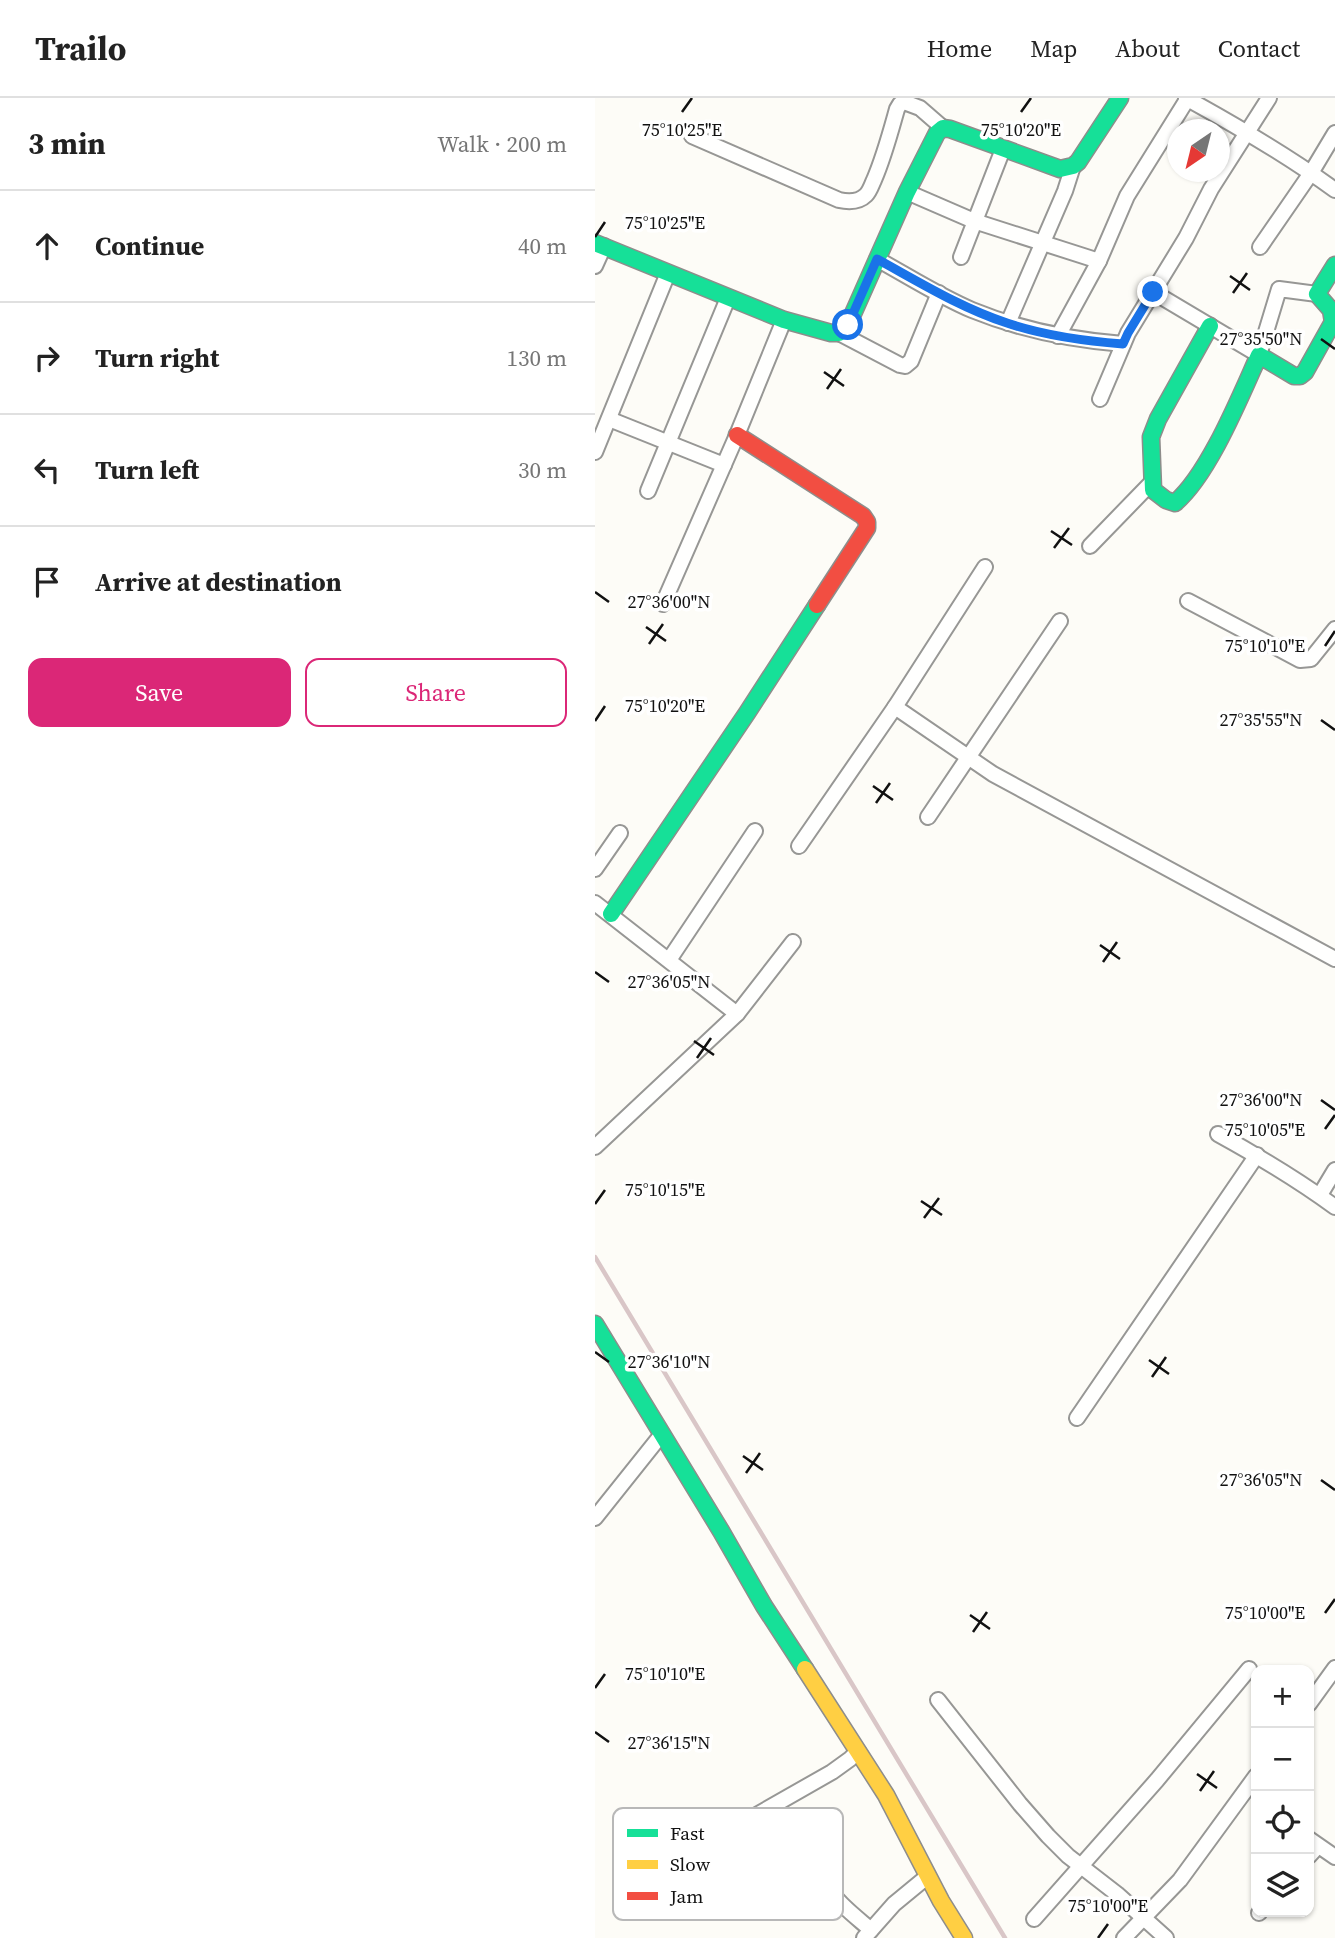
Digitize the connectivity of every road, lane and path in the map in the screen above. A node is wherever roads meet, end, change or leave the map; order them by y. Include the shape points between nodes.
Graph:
1 (1120, 98) edge
2 (1187, 98) edge
3 (1269, 98) edge
4 (943, 128) junction
5 (1246, 132) junction
6 (1335, 134) edge
7 (692, 136) dead end
8 (1003, 149) junction
9 (1073, 166) junction
10 (1311, 173) junction
11 (1335, 190) edge
12 (907, 192) junction
13 (974, 221) junction
14 (1042, 243) junction
15 (599, 245) edge
16 (1260, 247) dead end
17 (961, 257) dead end
18 (877, 259) junction
19 (1099, 261) junction
20 (1335, 265) edge
21 (595, 267) edge
22 (668, 273) junction
23 (1153, 292) junction
24 (939, 293) junction
25 (1317, 293) junction
26 (727, 298) junction
27 (784, 320) junction
28 (1008, 324) junction
29 (1210, 326) junction
30 (839, 333) junction
31 (1058, 336) junction
32 (1123, 344) junction
33 (1259, 355) junction
34 (1100, 399) dead end
35 (609, 419) junction
36 (737, 435) junction
37 (668, 443) junction
38 (595, 452) edge
39 (724, 465) junction
40 (1153, 481) junction
41 (648, 491) dead end
42 (1090, 546) dead end
43 (985, 567) dead end
44 (1188, 601) dead end
45 (663, 604) dead end
46 (1060, 621) dead end
47 (1335, 629) edge
48 (895, 707) junction
49 (967, 757) junction
50 (929, 817) dead end
51 (755, 831) dead end
52 (620, 833) dead end
53 (799, 846) dead end
54 (595, 869) edge
55 (595, 903) edge
56 (611, 914) junction
57 (793, 942) dead end
58 (1335, 959) edge
59 (669, 960) junction
60 (737, 1014) junction
61 (1217, 1133) dead end
62 (595, 1147) edge
63 (1257, 1155) junction
64 (1335, 1170) edge
65 (1320, 1195) junction
66 (1335, 1207) edge
67 (595, 1324) edge
68 (1077, 1418) dead end
69 (662, 1434) junction
70 (595, 1518) edge
71 (1335, 1668) edge
72 (1249, 1669) dead end
73 (1314, 1697) edge
74 (938, 1700) dead end
75 (858, 1751) junction
76 (1250, 1797) edge
77 (769, 1808) edge
78 (1314, 1848) edge
79 (1335, 1857) edge
80 (1081, 1867) junction
81 (928, 1876) junction
82 (843, 1906) edge
83 (1144, 1917) junction
84 (1034, 1919) dead end
85 (868, 1934) edge
86 (964, 1938) edge
87 (1124, 1938) edge
88 (1165, 1938) edge

1 - 9 street
2 - 5 street
2 - 19 street via 1127,196
3 - 5 street
4 - 7 street via 920,108 900,104 869,191 847,202
4 - 8 street
4 - 12 street
5 - 10 street
5 - 23 street
6 - 10 street
8 - 9 street via 1060,169
8 - 13 street
9 - 14 street
10 - 11 street
10 - 16 street
12 - 13 street
12 - 18 street
13 - 14 street
13 - 17 street
14 - 19 street
14 - 28 street
15 - 21 street
15 - 22 street
18 - 24 street
18 - 30 street via 848,325
19 - 31 street
20 - 25 street
22 - 26 street
22 - 35 street
23 - 29 street
23 - 32 street
24 - 28 street
24 - 30 street via 905,366
25 - 33 street via 1279,289
25 - 33 street via 1334,318 1305,372 1294,376
26 - 27 street
26 - 37 street
27 - 30 street
27 - 36 street
28 - 31 street
29 - 33 street
29 - 40 street via 1151,437
31 - 32 street
32 - 34 street
33 - 40 street via 1182,500 1166,500 1153,490
35 - 37 street
35 - 38 street
36 - 39 street
36 - 56 street via 863,516 867,528
37 - 39 street
37 - 41 street
39 - 45 street
40 - 42 street
43 - 48 street
44 - 47 street via 1300,660 1311,659
46 - 49 street
48 - 49 street
48 - 53 street
49 - 50 street
49 - 58 street
51 - 59 street
52 - 54 street
55 - 56 street
56 - 59 street
57 - 60 street
59 - 60 street
60 - 62 street
61 - 63 street
63 - 65 street
63 - 68 street
64 - 65 street
65 - 66 street
67 - 69 street
69 - 70 street
69 - 75 street via 764,1606
71 - 73 street
72 - 80 street
74 - 80 street via 1020,1804
75 - 77 street via 832,1772
75 - 81 street
76 - 83 street
78 - 79 street
80 - 83 street
80 - 84 street
81 - 85 street
81 - 86 street
82 - 85 street
83 - 87 street
83 - 88 street

